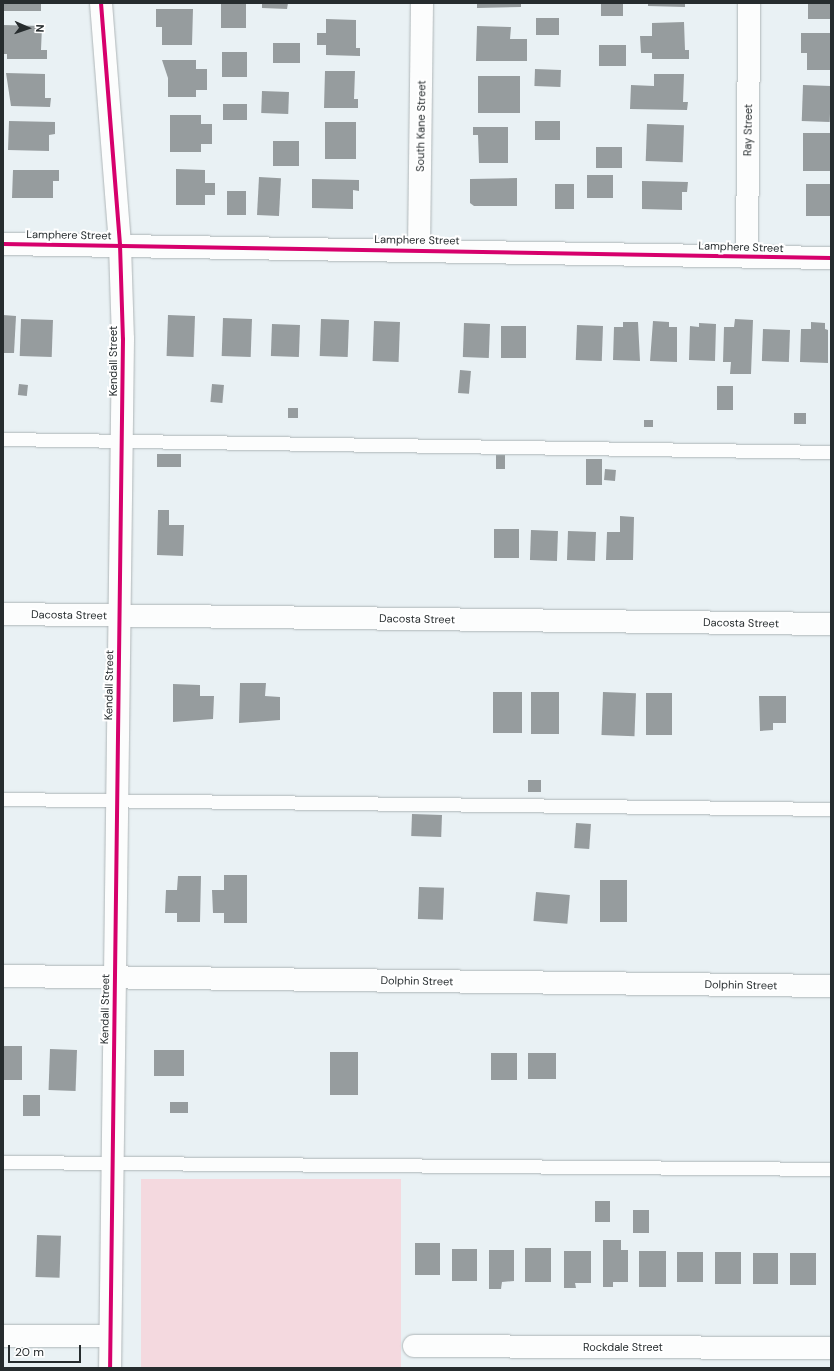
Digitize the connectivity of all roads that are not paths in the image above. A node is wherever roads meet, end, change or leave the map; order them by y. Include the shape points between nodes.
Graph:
1 (101, 3) edge
2 (422, 3) edge
3 (749, 3) edge
4 (3, 244) edge
5 (120, 245) junction
6 (419, 249) junction
7 (747, 256) junction
8 (831, 258) edge
9 (3, 439) edge
10 (122, 441) junction
11 (831, 452) edge
12 (3, 614) edge
13 (119, 615) junction
14 (831, 624) edge
15 (3, 799) edge
16 (117, 801) junction
17 (831, 809) edge
18 (3, 976) edge
19 (115, 977) junction
20 (831, 986) edge
21 (3, 1162) edge
22 (112, 1163) junction
23 (831, 1169) edge
24 (3, 1336) edge
25 (110, 1336) junction
26 (414, 1346) dead end
27 (831, 1348) edge
28 (110, 1368) edge

1 - 5 street, Kendall Street
2 - 6 street, South Kane Street
3 - 7 street, Ray Street
4 - 5 street, Lamphere Street
5 - 6 street, Lamphere Street
5 - 10 street, Kendall Street
6 - 7 street, Lamphere Street
7 - 8 street, Lamphere Street
9 - 10 lane
10 - 11 lane
10 - 13 street, Kendall Street
12 - 13 street, Dacosta Street
13 - 14 street, Dacosta Street
13 - 16 street, Kendall Street
15 - 16 lane
16 - 17 lane
16 - 19 street, Kendall Street
18 - 19 street, Dolphin Street
19 - 20 street, Dolphin Street
19 - 22 street, Kendall Street
21 - 22 lane
22 - 23 lane
22 - 25 street, Kendall Street
24 - 25 street
25 - 28 street, Kendall Street
26 - 27 street, Rockdale Street

